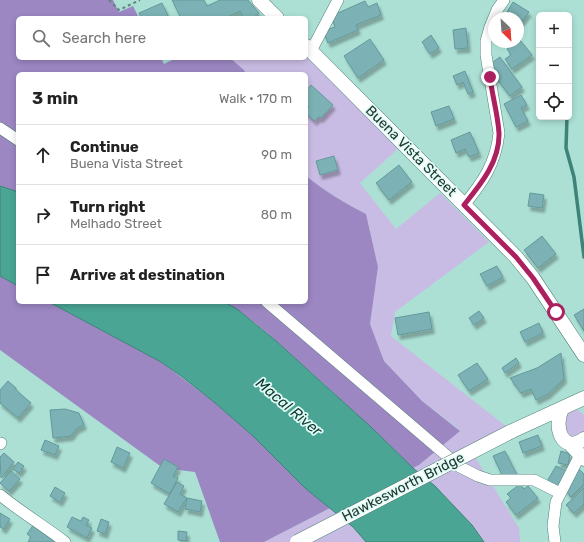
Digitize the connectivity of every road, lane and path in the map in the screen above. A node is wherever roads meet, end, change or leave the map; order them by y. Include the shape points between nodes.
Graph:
1 (109, 0) edge
2 (140, 0) edge
3 (259, 0) edge
4 (338, 0) edge
5 (504, 0) edge
6 (275, 16) edge
7 (308, 48) edge
8 (0, 128) edge
9 (16, 139) edge
10 (464, 205) junction
11 (269, 304) edge
12 (584, 355) edge
13 (583, 399) edge
14 (562, 409) junction
15 (584, 439) edge
16 (569, 443) junction
17 (582, 457) edge
18 (560, 493) junction
19 (0, 495) edge
20 (65, 542) edge
21 (297, 542) edge
22 (555, 542) edge

1 - 2 path via 119,10
3 - 6 main road
4 - 7 street
5 - 10 street via 486,41 499,133 498,144 487,174
7 - 10 main road, Buena Vista Street
8 - 9 street
10 - 12 main road, Buena Vista Street via 529,272
11 - 18 street via 460,467 490,480 534,480
13 - 14 main road, Hawkesworth Bridge
14 - 16 main road via 558,420 558,432
14 - 21 main road, Hawkesworth Bridge, bridge via 510,432
15 - 16 main road via 581,442
16 - 17 main road
17 - 18 street
18 - 22 street via 554,511
19 - 20 street

